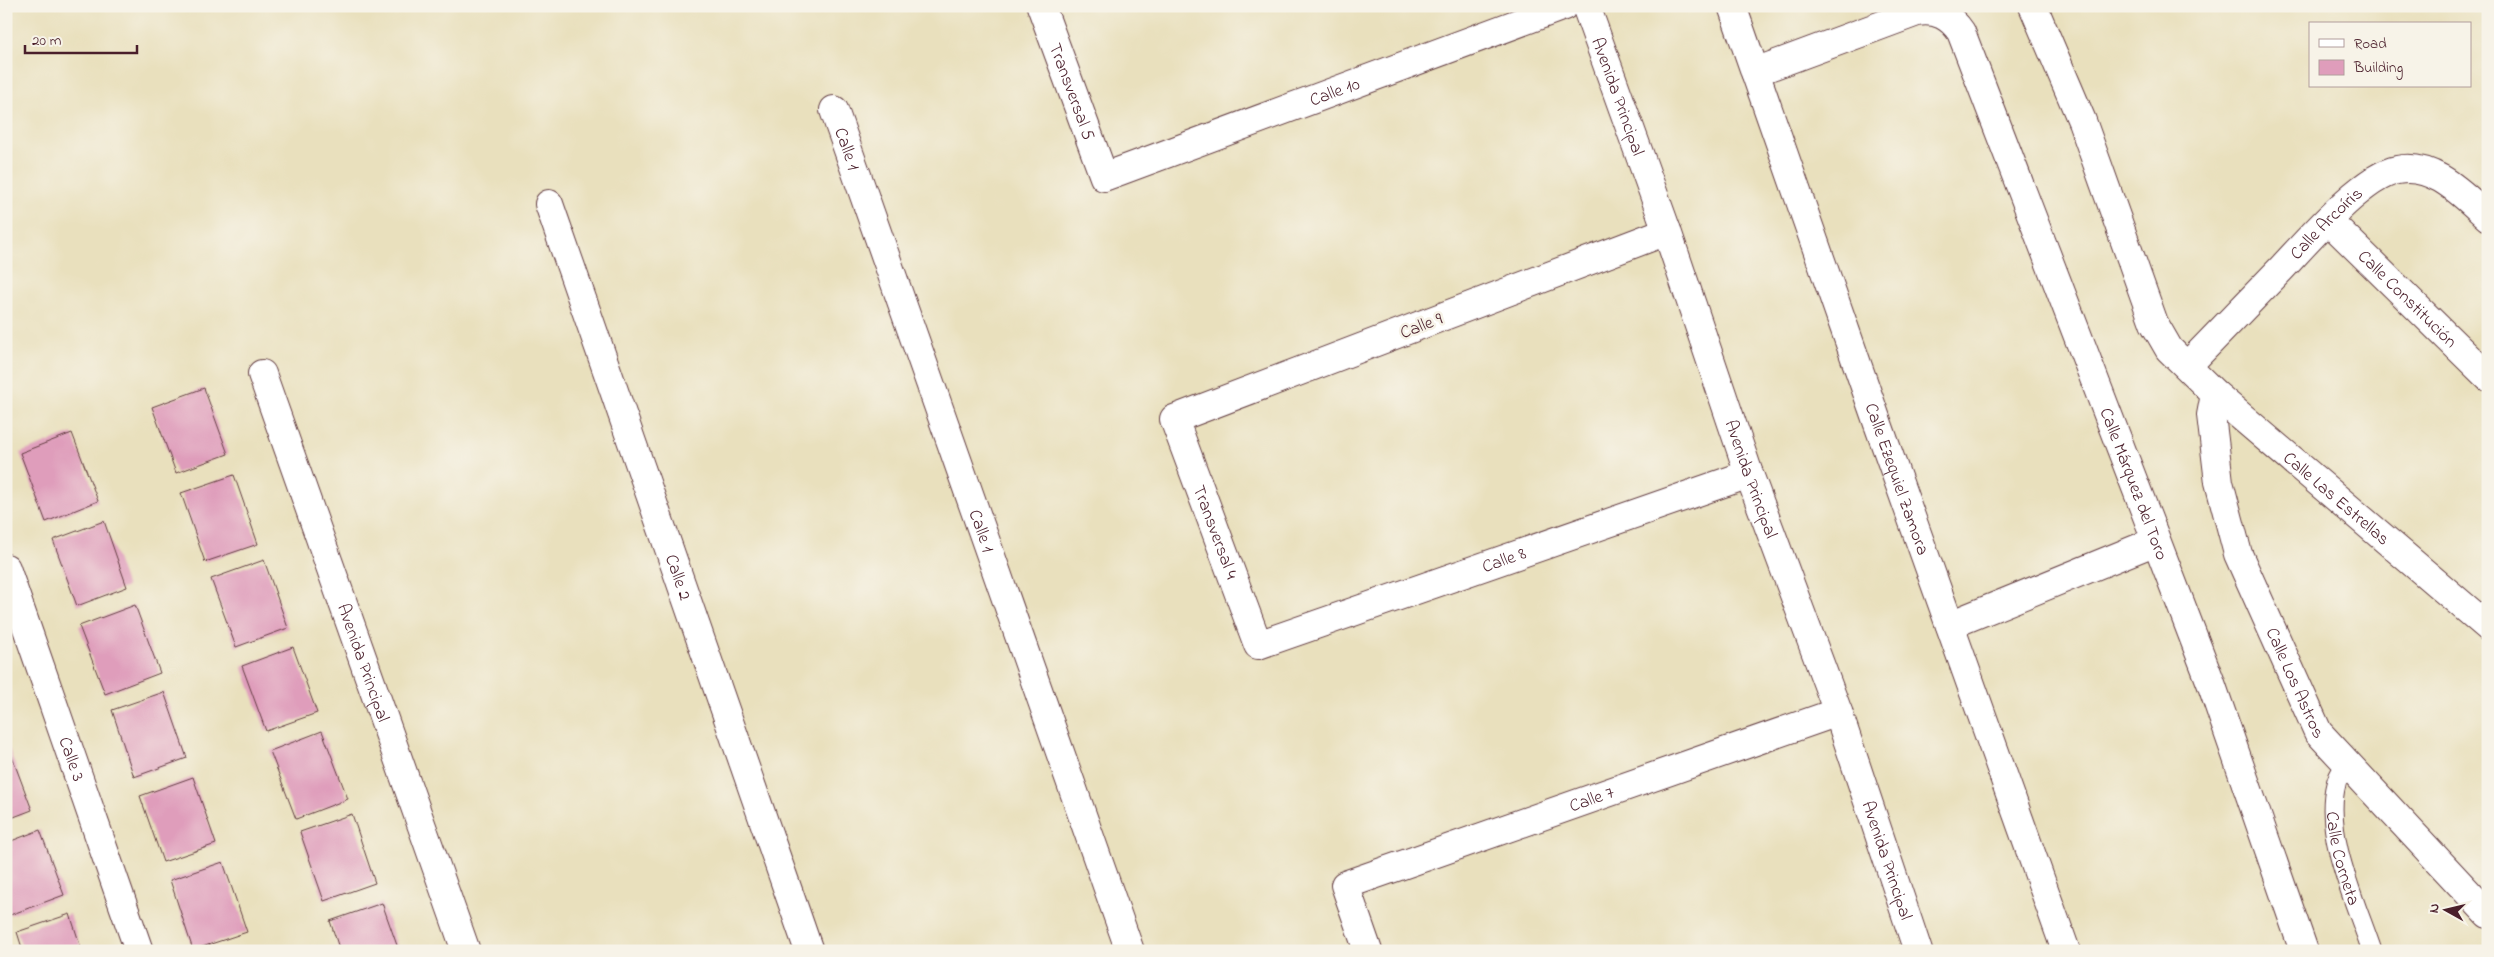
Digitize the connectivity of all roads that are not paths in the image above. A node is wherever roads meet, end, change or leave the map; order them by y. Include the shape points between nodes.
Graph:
1 (1041, 6) edge
2 (1564, 6) edge
3 (1586, 6) edge
4 (1732, 6) edge
5 (2033, 6) edge
6 (1755, 72) junction
7 (834, 110) dead end
8 (1104, 177) joint
9 (549, 204) dead end
10 (2488, 217) edge
11 (2328, 220) junction
12 (1667, 231) junction
13 (2188, 365) junction
14 (262, 374) dead end
15 (2488, 377) edge
16 (2214, 394) junction
17 (1174, 419) joint
18 (1748, 474) junction
19 (2156, 541) junction
20 (6, 568) edge
21 (1950, 625) junction
22 (2488, 627) edge
23 (1258, 645) joint
24 (1838, 712) junction
25 (2346, 763) junction
26 (2488, 914) edge
27 (1912, 949) edge
28 (139, 951) edge
29 (466, 951) edge
30 (809, 951) edge
31 (1130, 951) edge
32 (1368, 951) edge
33 (2066, 951) edge
34 (2304, 951) edge
35 (2372, 951) edge

1 - 8 street, Transversal 5
2 - 8 street, Calle 10
3 - 12 street, Avenida Principal
4 - 6 street, Calle Ezequiel Zamora
5 - 13 street, Calle Las Estrellas via 2082,121 2154,323 2169,349
6 - 19 street, Calle Márquez del Toro via 1917,12 1934,12 1952,20 1961,32
6 - 21 street, Calle Ezequiel Zamora
7 - 31 street, Calle 1
9 - 30 street, Calle 2
10 - 11 street, Calle Arcoíris via 2455,187 2430,174 2411,169 2397,170 2376,179
11 - 13 street, Calle Arcoíris
11 - 15 street, Calle Constitución
12 - 17 street, Calle 9
12 - 18 street, Avenida Principal
13 - 16 street, Calle Las Estrellas
14 - 29 street, Avenida Principal
16 - 22 street, Calle Las Estrellas
16 - 25 street, Calle Los Astros via 2211,415 2219,482 2238,554 2318,732
17 - 23 street, Transversal 4
18 - 23 street, Calle 8
18 - 24 street, Avenida Principal
19 - 21 street
19 - 34 street, Calle Márquez del Toro via 2211,683
20 - 28 street, Calle 3
21 - 33 street, Calle Ezequiel Zamora
24 - 27 street, Avenida Principal
24 - 32 street, Calle 7 via 1345,885
25 - 26 street, Calle Los Astros
25 - 35 lane, Calle Corneta via 2336,783 2332,820

